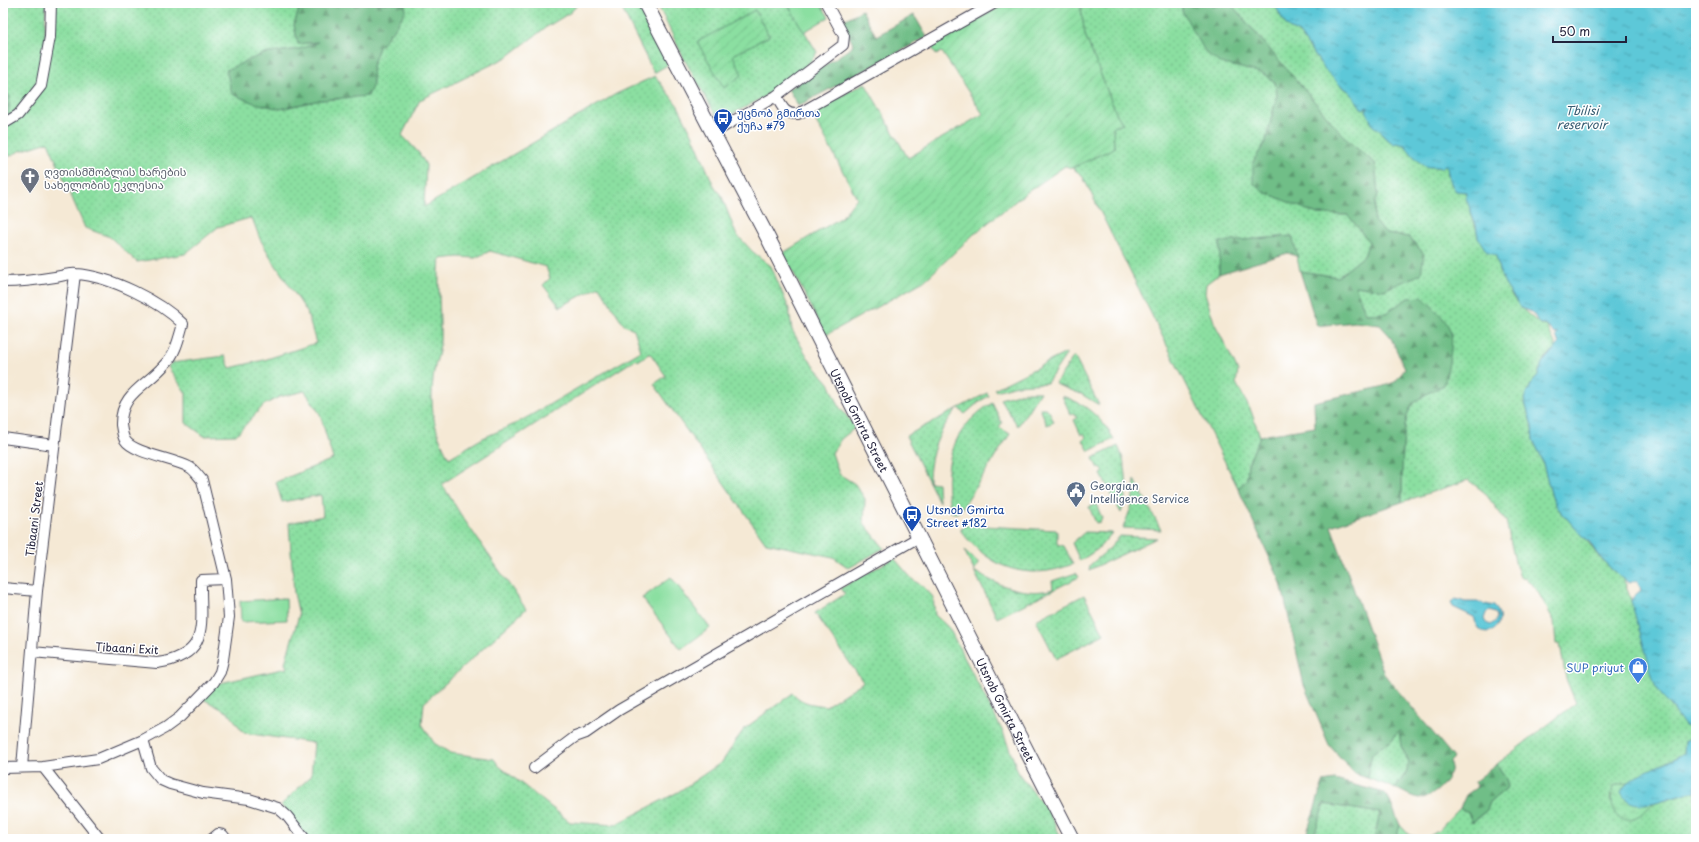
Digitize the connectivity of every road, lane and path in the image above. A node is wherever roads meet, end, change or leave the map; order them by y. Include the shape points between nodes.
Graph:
1 (51, 3) edge
2 (645, 3) edge
3 (826, 3) edge
4 (995, 3) edge
5 (776, 96) junction
6 (3, 124) edge
7 (713, 133) junction
8 (75, 274) junction
9 (3, 282) edge
10 (3, 438) edge
11 (54, 445) junction
12 (919, 537) junction
13 (226, 579) junction
14 (3, 588) edge
15 (37, 591) junction
16 (32, 652) junction
17 (143, 740) junction
18 (22, 767) junction
19 (43, 767) junction
20 (3, 768) edge
21 (534, 768) dead end
22 (100, 839) edge
23 (212, 839) edge
24 (226, 839) edge
25 (305, 839) edge
26 (1072, 839) edge

1 - 6 street via 50,37 41,86 18,115
2 - 7 main road, Utsnob Gmirta Street
3 - 5 street via 844,36 843,45
4 - 5 street via 798,114 786,113
5 - 7 street
7 - 12 main road, Utsnob Gmirta Street
8 - 9 street
8 - 11 street, Tibaani Street
8 - 13 street via 103,279 149,299 171,312 183,324 175,349 166,364 128,399 121,414 122,434 125,441 133,447 191,467 202,480
10 - 11 street
11 - 15 street, Tibaani Street
12 - 21 street via 619,710 586,733 575,737
12 - 26 main road, Utsnob Gmirta Street
13 - 16 street, Tibaani Exit via 201,580 201,627 198,641 188,653 173,660 157,663
13 - 17 street via 229,617 220,672 214,682 180,717
14 - 15 street
15 - 16 street, Tibaani Street
16 - 18 street, Tibaani Street
17 - 19 street via 98,759
17 - 25 street via 151,768 161,780 203,793 249,799 278,808
18 - 19 street
18 - 20 street
19 - 22 street
23 - 24 street via 218,834

